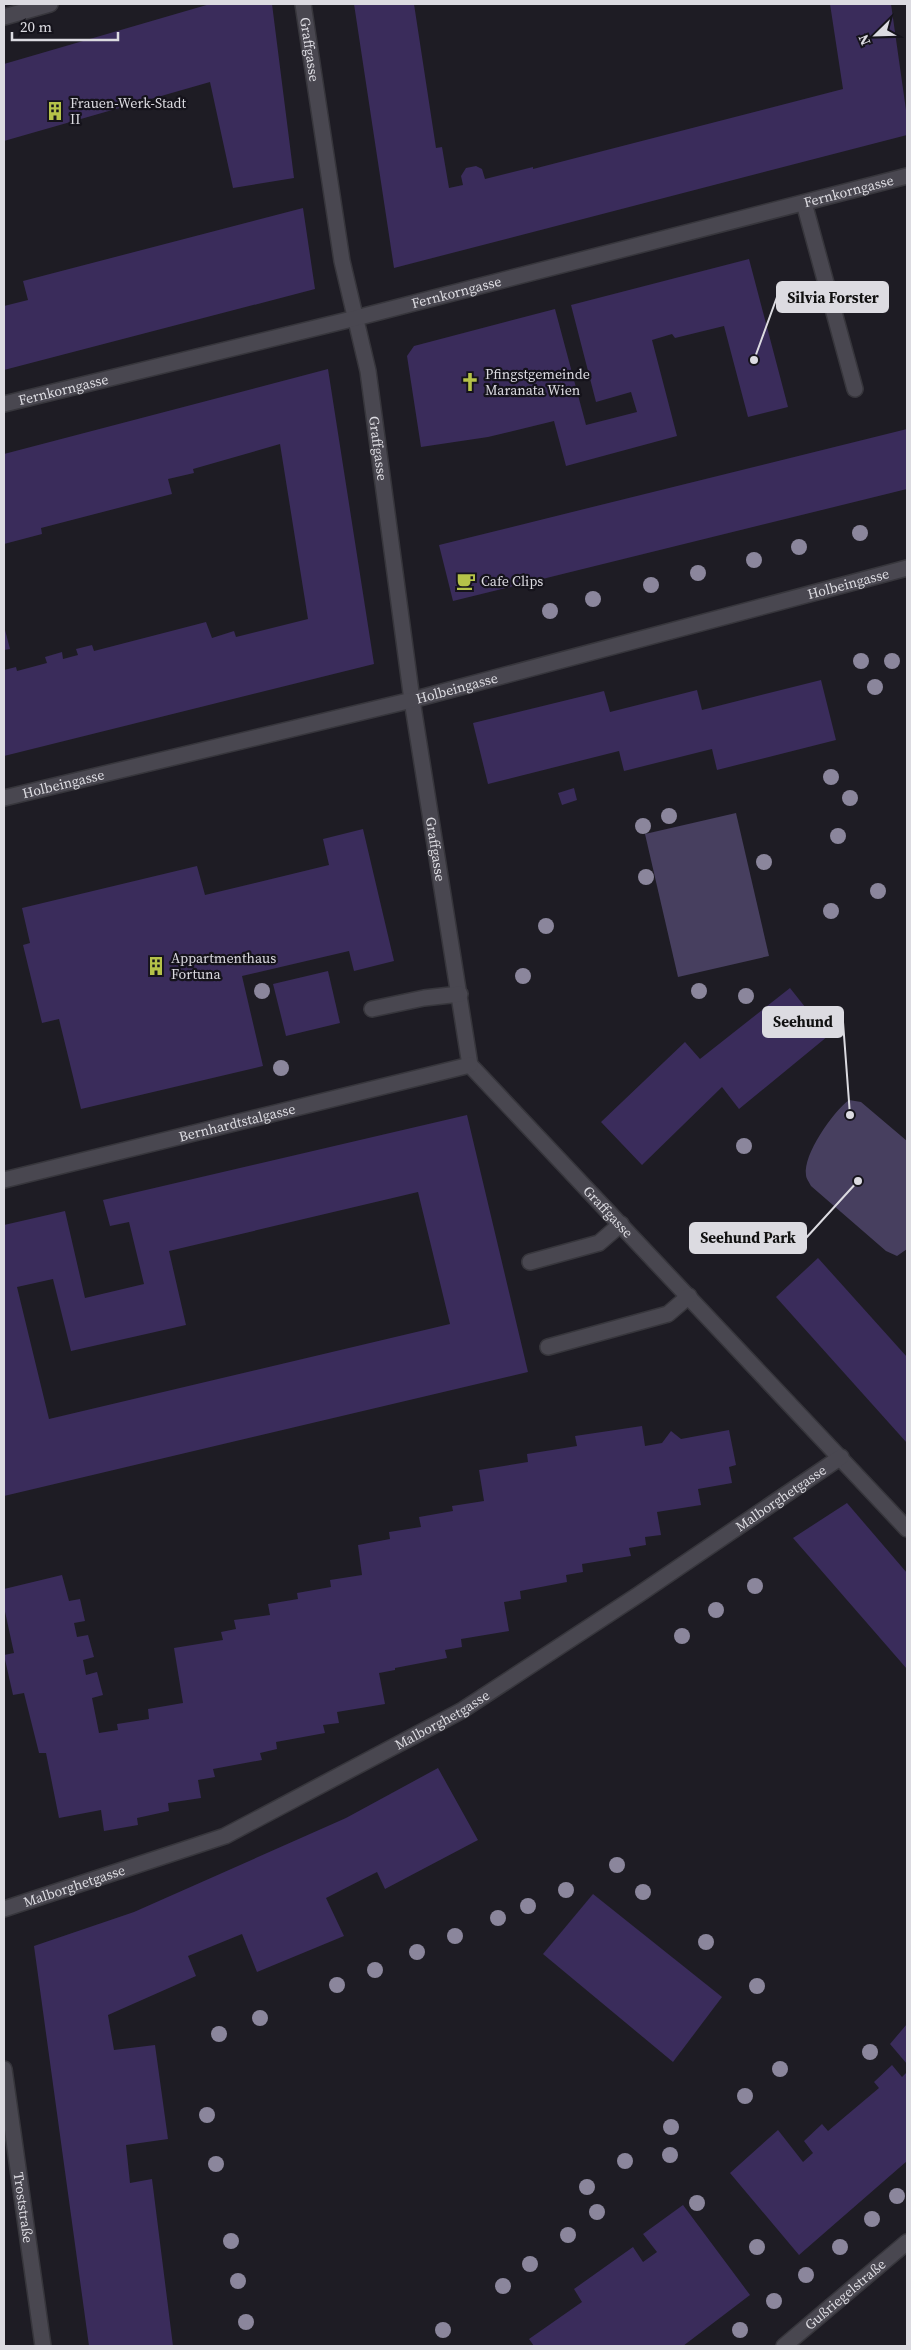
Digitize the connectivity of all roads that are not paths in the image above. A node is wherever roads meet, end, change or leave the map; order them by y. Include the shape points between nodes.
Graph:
1 (50, 4) edge
2 (303, 4) edge
3 (4, 17) edge
4 (907, 176) edge
5 (804, 203) junction
6 (356, 318) junction
7 (855, 389) dead end
8 (4, 404) edge
9 (907, 568) edge
10 (412, 700) junction
11 (4, 798) edge
12 (460, 994) junction
13 (372, 1009) dead end
14 (470, 1065) junction
15 (4, 1180) edge
16 (621, 1224) junction
17 (530, 1262) dead end
18 (689, 1296) junction
19 (548, 1346) dead end
20 (841, 1457) junction
21 (907, 1529) edge
22 (4, 1909) edge
23 (4, 2069) edge
24 (907, 2242) edge
25 (43, 2346) edge
26 (784, 2346) edge

1 - 3 street
2 - 6 street, Graffgasse via 342,261
4 - 5 street, Fernkorngasse
5 - 6 street, Fernkorngasse
5 - 7 street
6 - 8 street, Fernkorngasse
6 - 10 street, Graffgasse via 368,370
9 - 10 street, Holbeingasse
10 - 11 street, Holbeingasse
10 - 12 street, Graffgasse
12 - 13 street
12 - 14 street, Graffgasse
14 - 15 street, Bernhardtstalgasse
14 - 16 street, Graffgasse
16 - 17 street via 599,1243
16 - 18 street, Graffgasse
18 - 19 street via 668,1314
18 - 20 street, Graffgasse
20 - 21 street, Graffgasse
20 - 22 street, Malborghetgasse via 452,1716 225,1836
23 - 25 street, Troststraße
24 - 26 street, Gußriegelstraße

